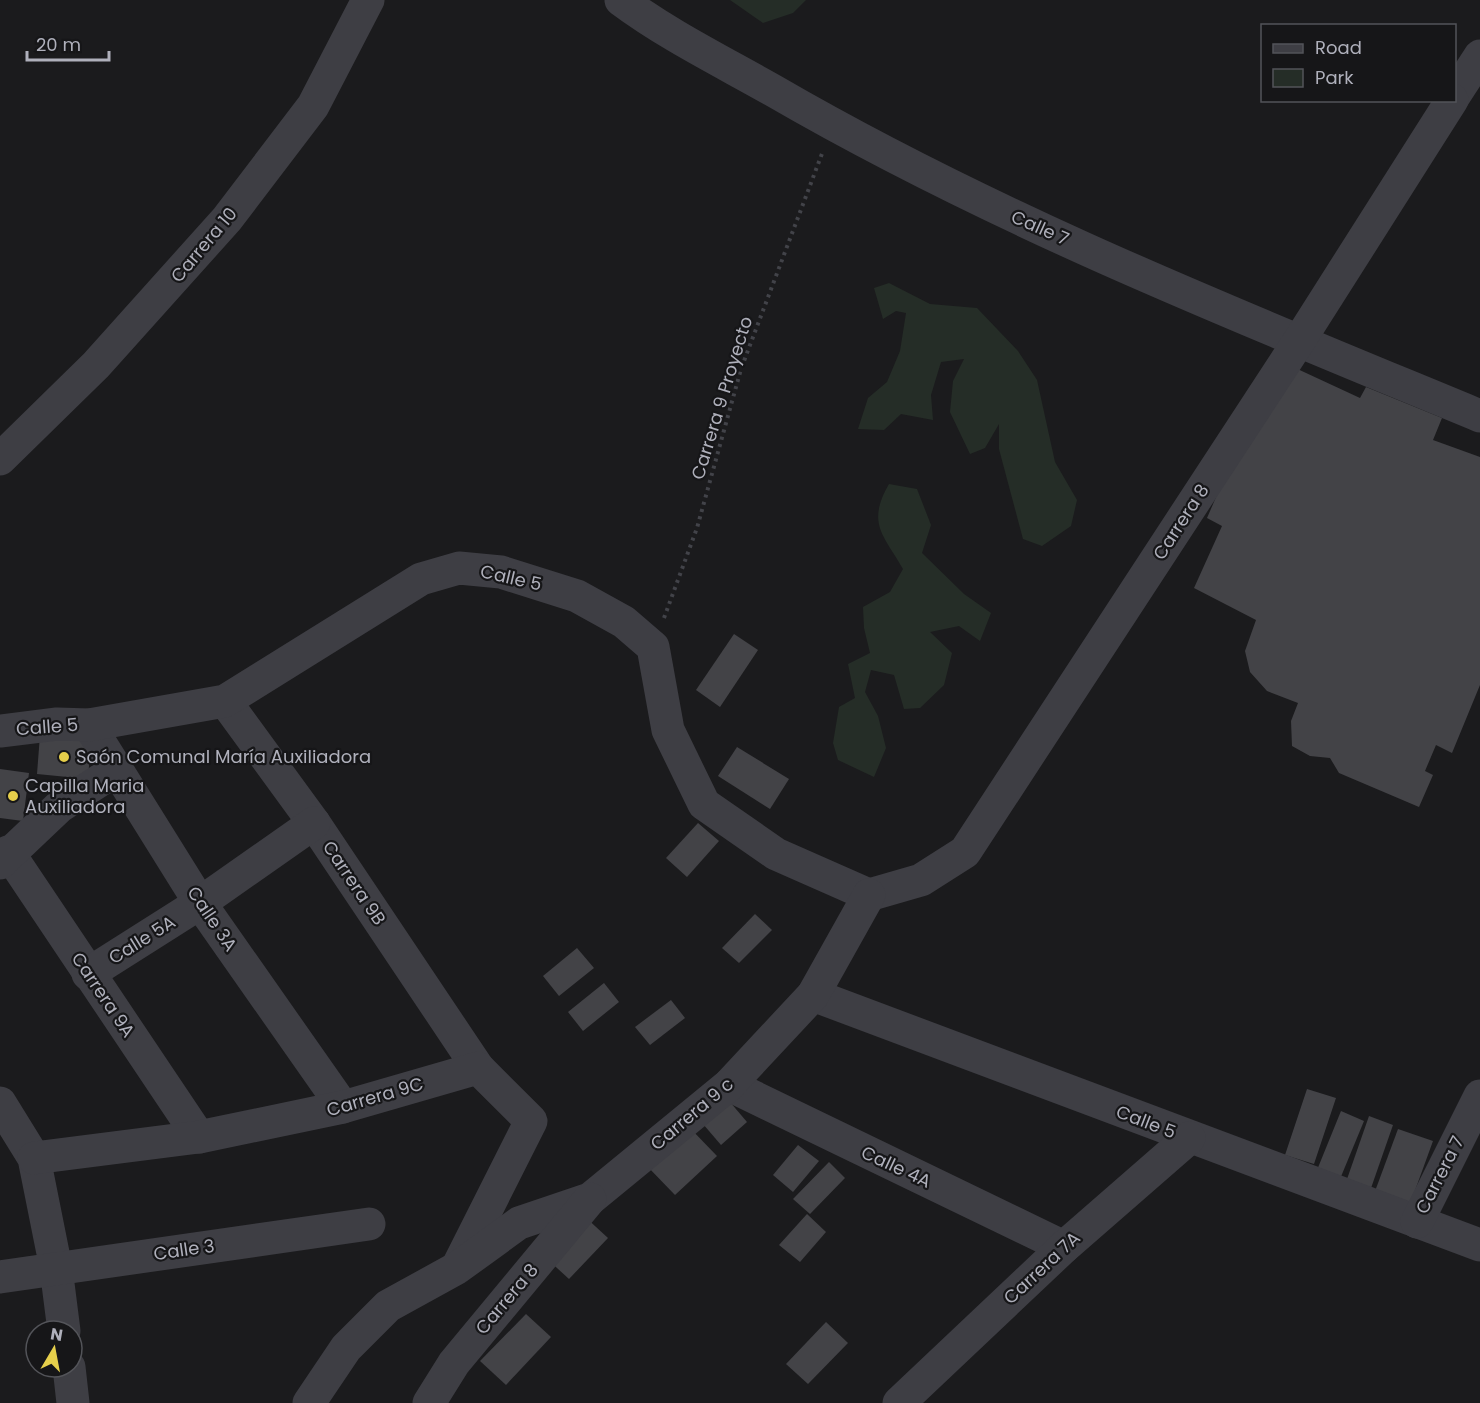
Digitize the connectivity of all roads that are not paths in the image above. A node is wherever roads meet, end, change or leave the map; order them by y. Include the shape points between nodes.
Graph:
1 (368, 0) edge
2 (621, 0) edge
3 (1480, 56) edge
4 (1456, 94) edge
5 (1451, 102) edge
6 (1299, 341) junction
7 (1480, 416) edge
8 (0, 459) edge
9 (225, 701) junction
10 (89, 724) junction
11 (0, 731) edge
12 (116, 770) junction
13 (314, 823) junction
14 (4, 857) edge
15 (869, 895) junction
16 (200, 903) junction
17 (88, 974) junction
18 (813, 995) junction
19 (478, 1068) junction
20 (729, 1085) junction
21 (1480, 1096) edge
22 (0, 1103) edge
23 (343, 1107) junction
24 (199, 1137) junction
25 (1189, 1138) junction
26 (19, 1149) edge
27 (590, 1199) junction
28 (1417, 1222) junction
29 (369, 1224) dead end
30 (1480, 1245) edge
31 (1065, 1247) junction
32 (56, 1268) junction
33 (457, 1268) junction
34 (0, 1277) edge
35 (62, 1319) edge
36 (70, 1379) edge
37 (73, 1403) edge
38 (309, 1403) edge
39 (429, 1403) edge
40 (899, 1403) edge

1 - 8 street, Carrera 10 via 313,106 227,219 96,365
2 - 6 street, Calle 7 via 833,125 982,203
3 - 4 street
5 - 6 street, Carrera 8
6 - 7 street, Calle 7
6 - 15 street, Carrera 8 via 965,852 921,880
9 - 10 street, Calle 5
9 - 13 street, Carrera 9B
9 - 15 street, Calle 5 via 421,579 459,568 501,572 577,596 624,622 652,647 668,730 704,804 776,854
10 - 11 street, Calle 5
10 - 12 street, Calle 3A
12 - 14 street via 59,807
12 - 16 street, Calle 3A
13 - 16 street, Calle 5A
13 - 19 street, Carrera 9B
14 - 17 street, Carrera 9A
15 - 18 street, Carrera 9 c
16 - 17 street, Calle 5A
16 - 23 street, Calle 3A
17 - 24 street, Carrera 9A
18 - 20 street, Carrera 9 c
18 - 25 street, Calle 5
19 - 23 street, Carrera 9C
19 - 33 street via 531,1121
20 - 27 street, Carrera 9 c
20 - 31 street, Calle 4A
21 - 28 street, Carrera 7
22 - 26 street
23 - 24 street, Carrera 9C
24 - 26 street, Carrera 9C
25 - 28 street, Calle 5
25 - 31 street, Carrera 7A
26 - 32 street
27 - 33 street, Carrera 9 c via 519,1223
27 - 39 street, Carrera 8 via 454,1363
28 - 30 street, Calle 5
29 - 32 street, Calle 3
31 - 40 street, Carrera 7A
32 - 34 street, Calle 3
32 - 35 street
33 - 38 street, Carrera 9 c via 388,1306 346,1348
36 - 37 street

